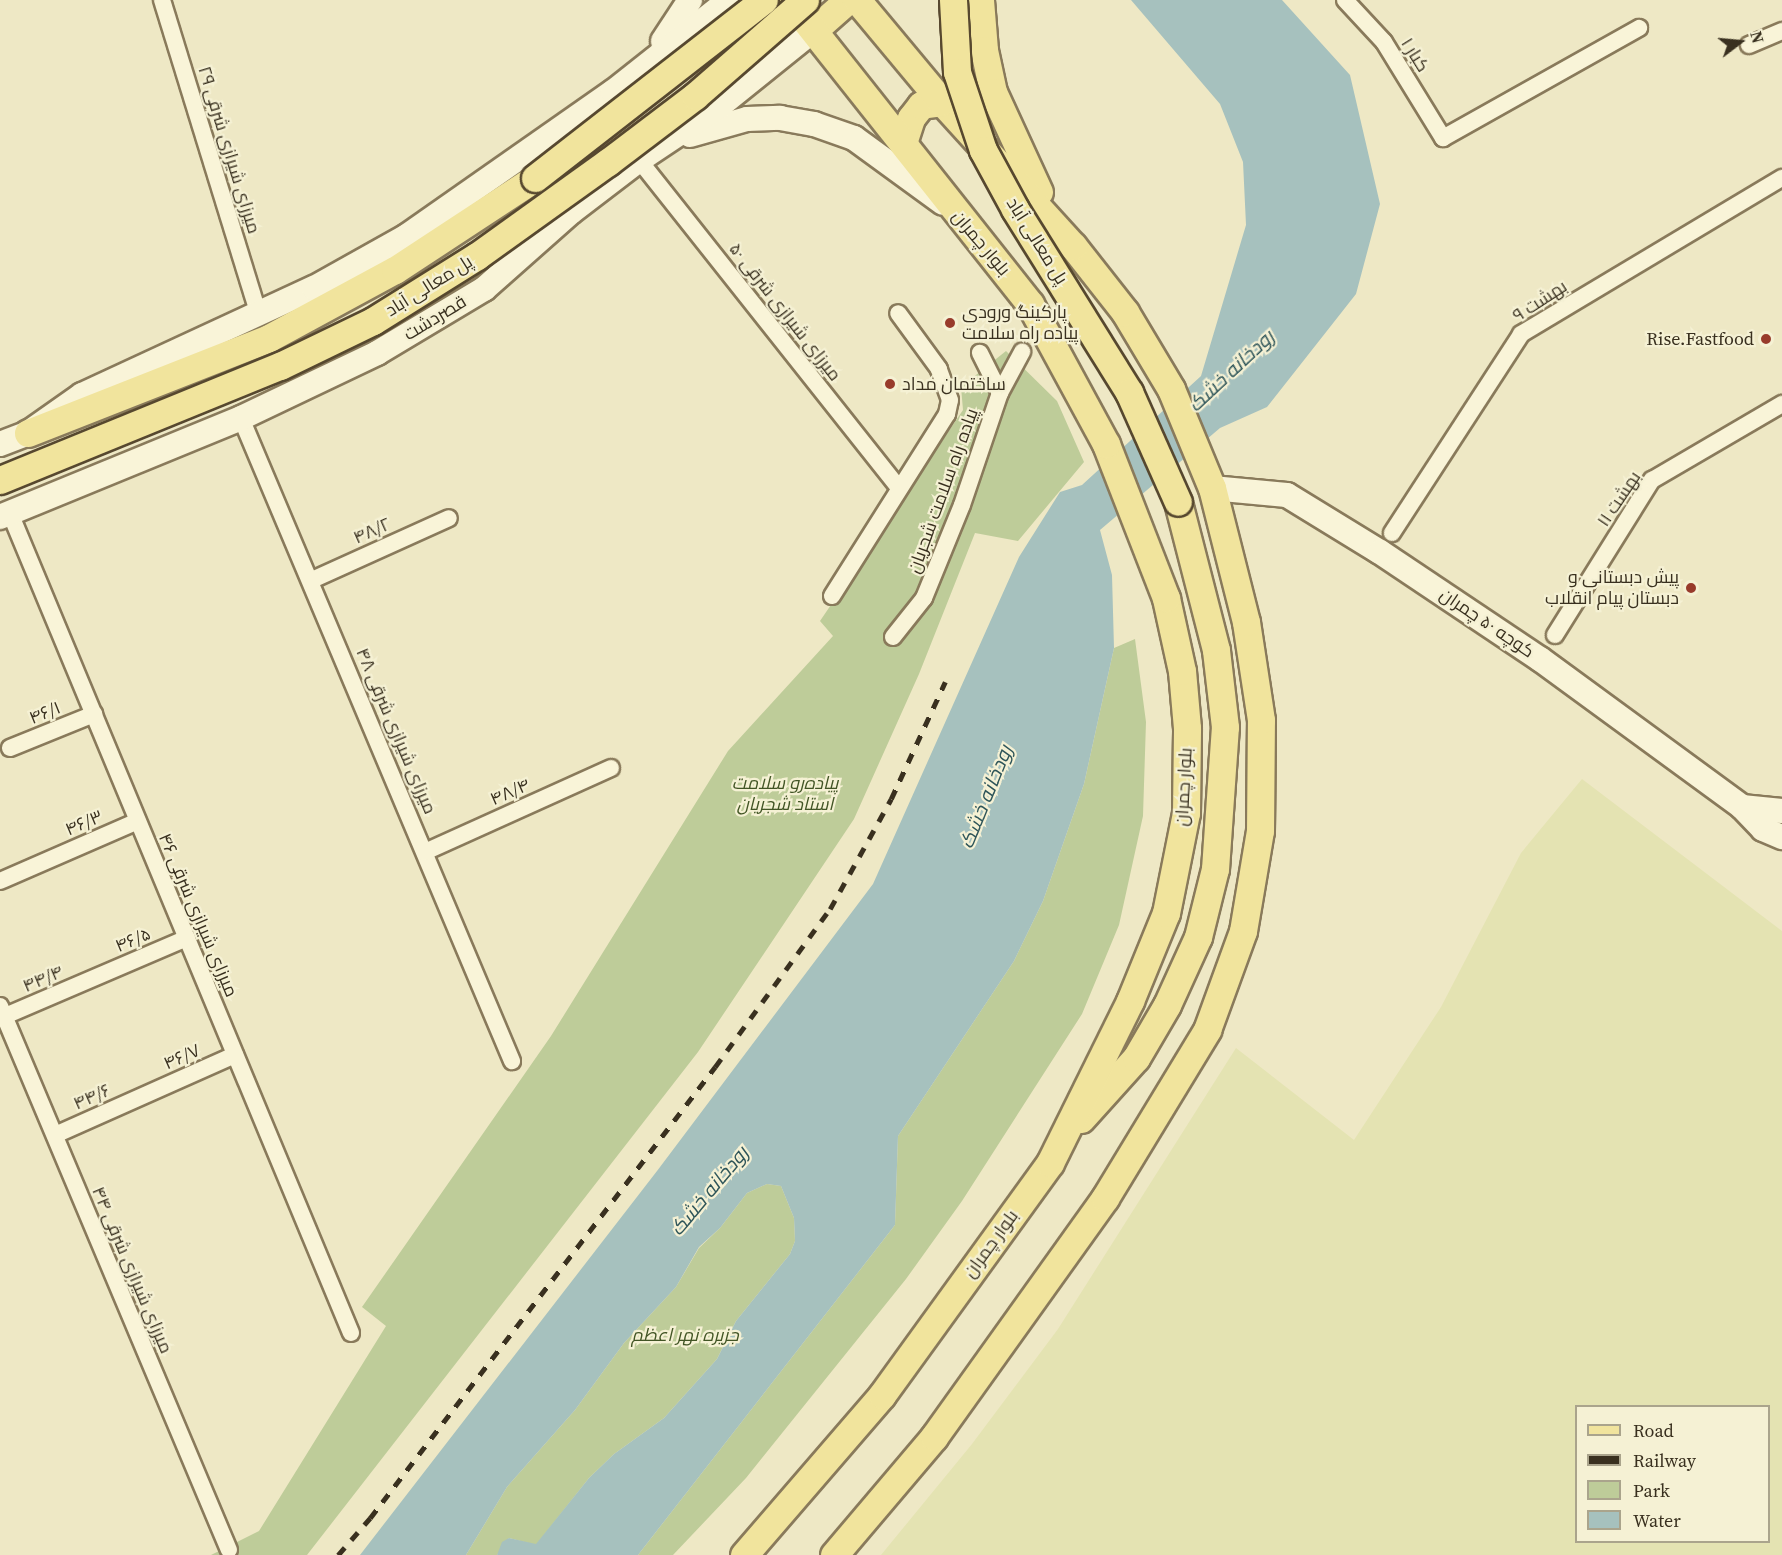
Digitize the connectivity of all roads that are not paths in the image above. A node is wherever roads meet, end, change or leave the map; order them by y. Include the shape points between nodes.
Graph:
1 (162, 0) edge
2 (690, 0) edge
3 (764, 0) edge
4 (789, 0) edge
5 (805, 0) edge
6 (849, 0) edge
7 (857, 0) edge
8 (953, 0) edge
9 (980, 0) edge
10 (1345, 0) edge
11 (722, 6) edge
12 (1639, 28) dead end
13 (815, 29) junction
14 (1782, 32) edge
15 (1749, 45) dead end
16 (647, 63) junction
17 (942, 102) junction
18 (904, 140) junction
19 (664, 142) junction
20 (639, 160) junction
21 (1782, 178) edge
22 (952, 210) junction
23 (1073, 246) junction
24 (258, 312) junction
25 (898, 313) dead end
26 (1022, 352) dead end
27 (980, 353) dead end
28 (1000, 393) junction
29 (1782, 404) edge
30 (241, 418) junction
31 (28, 433) junction
32 (0, 444) edge
33 (0, 480) edge
34 (899, 488) junction
35 (1212, 488) junction
36 (5, 515) edge
37 (449, 518) dead end
38 (1392, 533) dead end
39 (312, 580) junction
40 (832, 596) dead end
41 (1555, 635) dead end
42 (893, 637) dead end
43 (94, 714) junction
44 (10, 748) dead end
45 (611, 768) dead end
46 (1742, 807) junction
47 (1782, 811) edge
48 (138, 821) junction
49 (1782, 837) edge
50 (425, 852) junction
51 (0, 881) edge
52 (187, 938) junction
53 (96, 977) joint
54 (2, 1011) edge
55 (235, 1055) junction
56 (512, 1060) dead end
57 (145, 1095) joint
58 (54, 1135) junction
59 (1056, 1147) junction
60 (351, 1333) dead end
61 (229, 1550) dead end
62 (744, 1555) edge
63 (834, 1555) edge

1 - 24 street, ۲۹ میرزای شیرازی شرقی
2 - 16 main road
3 - 31 main road, پل معالی آباد, bridge via 535,178 395,270 269,338
4 - 13 main road, بلوار چمران
5 - 33 main road, پل معالی آباد, bridge via 695,96 608,162 477,256 373,321 280,366
6 - 13 main road
7 - 17 main road
8 - 59 main road, پل معالی آباد, bridge via 957,72 983,150 1015,209 1129,392 1178,502 1216,650 1225,727 1215,869 1198,937 1167,1005 1136,1058
9 - 23 main road via 984,50 993,92 1026,172
10 - 12 street, ۱ کبار via 1384,42 1443,138
11 - 16 main road
11 - 19 main road via 747,23 765,46 746,69 683,118
13 - 18 main road, بلوار چمران
13 - 19 main road, قصردشت via 717,108
14 - 15 street
16 - 24 main road via 614,92 407,236 314,288
17 - 18 main road via 921,105 910,118
17 - 23 main road
18 - 22 main road, بلوار چمران
19 - 20 main road, قصردشت
19 - 22 main road via 747,119 780,118 814,124 854,138
20 - 30 main road, قصردشت via 571,212 484,289 377,353
20 - 34 street, ۵۰ میرزای شیرازی شرقی
21 - 38 street, ۹ بهشت via 1521,334
22 - 59 main road, بلوار چمران via 1030,304 1106,444 1166,598 1182,670 1186,813 1166,913 1130,1001
23 - 35 main road via 1125,312 1171,389
24 - 31 main road via 82,395
25 - 34 street via 939,369 950,399 947,414
26 - 28 street
27 - 28 street, پیاده راه سلامت شجریان
28 - 42 street, پیاده راه سلامت شجریان via 962,505 924,598
29 - 41 street, ۱۱ بهشت via 1652,480
30 - 36 main road, قصردشت
30 - 39 street, ۴۸ میرزای شیرازی شرقی
31 - 32 main road
34 - 40 street
35 - 46 main road, کوچه ۵۰ چمران via 1287,495 1540,658
35 - 63 main road via 1246,622 1261,720 1260,831 1243,931 1207,1030 1105,1198 934,1437
36 - 43 street, ۴۶ میرزای شیرازی شرقی
37 - 39 street, ۴۸/۲
39 - 50 street, ۴۸ میرزای شیرازی شرقی
43 - 44 street, ۴۶/۱
43 - 48 street, ۴۶ میرزای شیرازی شرقی
45 - 50 street, ۴۸/۴
46 - 47 main road
46 - 49 main road, کوچه ۵۰ چمران via 1763,829
48 - 51 street, ۴۶/۳
48 - 52 street, ۴۶ میرزای شیرازی شرقی
50 - 56 street, ۴۸ میرزای شیرازی شرقی
52 - 53 street, ۴۶/۵
52 - 55 street, ۴۶ میرزای شیرازی شرقی
53 - 54 street, ۴۴/۴
54 - 58 street, ۴۴ میرزای شیرازی شرقی
55 - 57 street, ۴۶/۷
55 - 60 street, ۴۶ میرزای شیرازی شرقی
57 - 58 street, ۴۴/۶
58 - 61 street, ۴۴ میرزای شیرازی شرقی
59 - 62 main road, بلوار چمران via 1050,1163 882,1395

